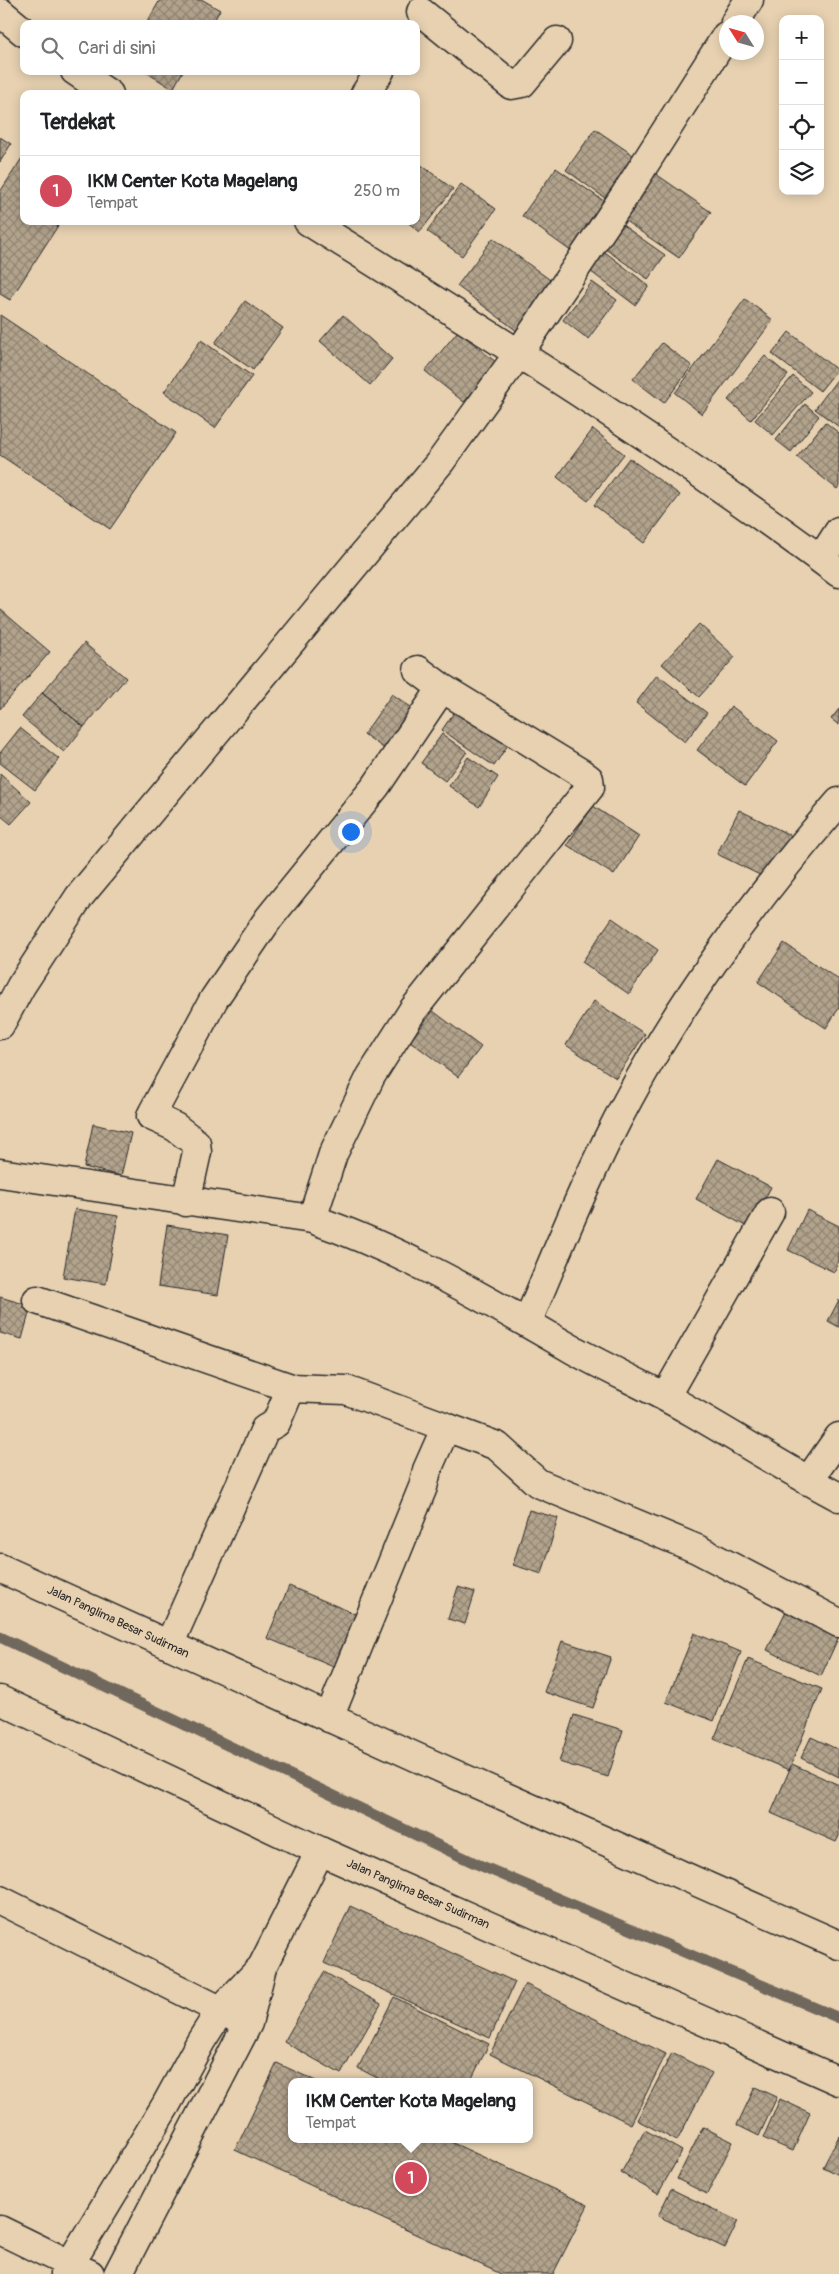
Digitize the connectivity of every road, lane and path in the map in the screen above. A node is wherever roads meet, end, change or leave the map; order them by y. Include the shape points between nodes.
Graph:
1 (749, 0) edge
2 (0, 12) edge
3 (421, 12) edge
4 (739, 15) edge
5 (20, 29) edge
6 (557, 42) dead end
7 (719, 47) edge
8 (81, 75) edge
9 (377, 75) edge
10 (103, 90) edge
11 (368, 90) edge
12 (314, 225) edge
13 (519, 353) junction
14 (839, 531) edge
15 (830, 566) edge
16 (418, 670) dead end
17 (442, 688) junction
18 (839, 802) edge
19 (0, 1025) edge
20 (0, 1173) edge
21 (186, 1202) junction
22 (770, 1212) dead end
23 (312, 1219) junction
24 (37, 1300) dead end
25 (527, 1323) junction
26 (291, 1388) junction
27 (665, 1397) junction
28 (446, 1427) junction
29 (839, 1437) edge
30 (808, 1481) junction
31 (839, 1497) edge
32 (0, 1568) edge
33 (839, 1623) edge
34 (169, 1645) junction
35 (0, 1700) edge
36 (329, 1718) junction
37 (320, 1850) junction
38 (0, 1900) edge
39 (839, 1945) edge
40 (262, 1967) junction
41 (220, 2011) junction
42 (248, 2023) junction
43 (839, 2081) edge
44 (0, 2230) edge
45 (75, 2271) edge
46 (118, 2274) edge

1 - 4 street
2 - 5 street
3 - 6 street via 511,84 522,83
7 - 13 street
8 - 10 street
9 - 11 street
12 - 13 street
13 - 15 street via 759,514
13 - 19 street via 441,461 79,897 21,986
14 - 15 street
16 - 17 street
17 - 21 street via 376,786 268,918 214,999 152,1112 152,1116 196,1143
17 - 23 street via 581,773 589,780 590,787 413,1010 376,1068 333,1154
18 - 25 street via 732,936 638,1082 590,1175
20 - 21 street
21 - 23 street
22 - 27 street
23 - 25 street via 352,1233 432,1270
24 - 26 street
25 - 27 street
26 - 28 street via 346,1390
26 - 34 street via 276,1423 265,1429
27 - 30 street
28 - 33 street via 497,1446 538,1483 698,1549
28 - 36 street
29 - 30 street
30 - 31 street
32 - 34 street, Jalan Panglima Besar Sudirman
34 - 36 street, Jalan Panglima Besar Sudirman
35 - 37 street, Jalan Panglima Besar Sudirman
36 - 39 street, Jalan Panglima Besar Sudirman
37 - 40 street
37 - 43 street, Jalan Panglima Besar Sudirman
38 - 41 street
40 - 41 street
40 - 42 street
41 - 42 street
41 - 45 street
42 - 46 street
44 - 45 street

